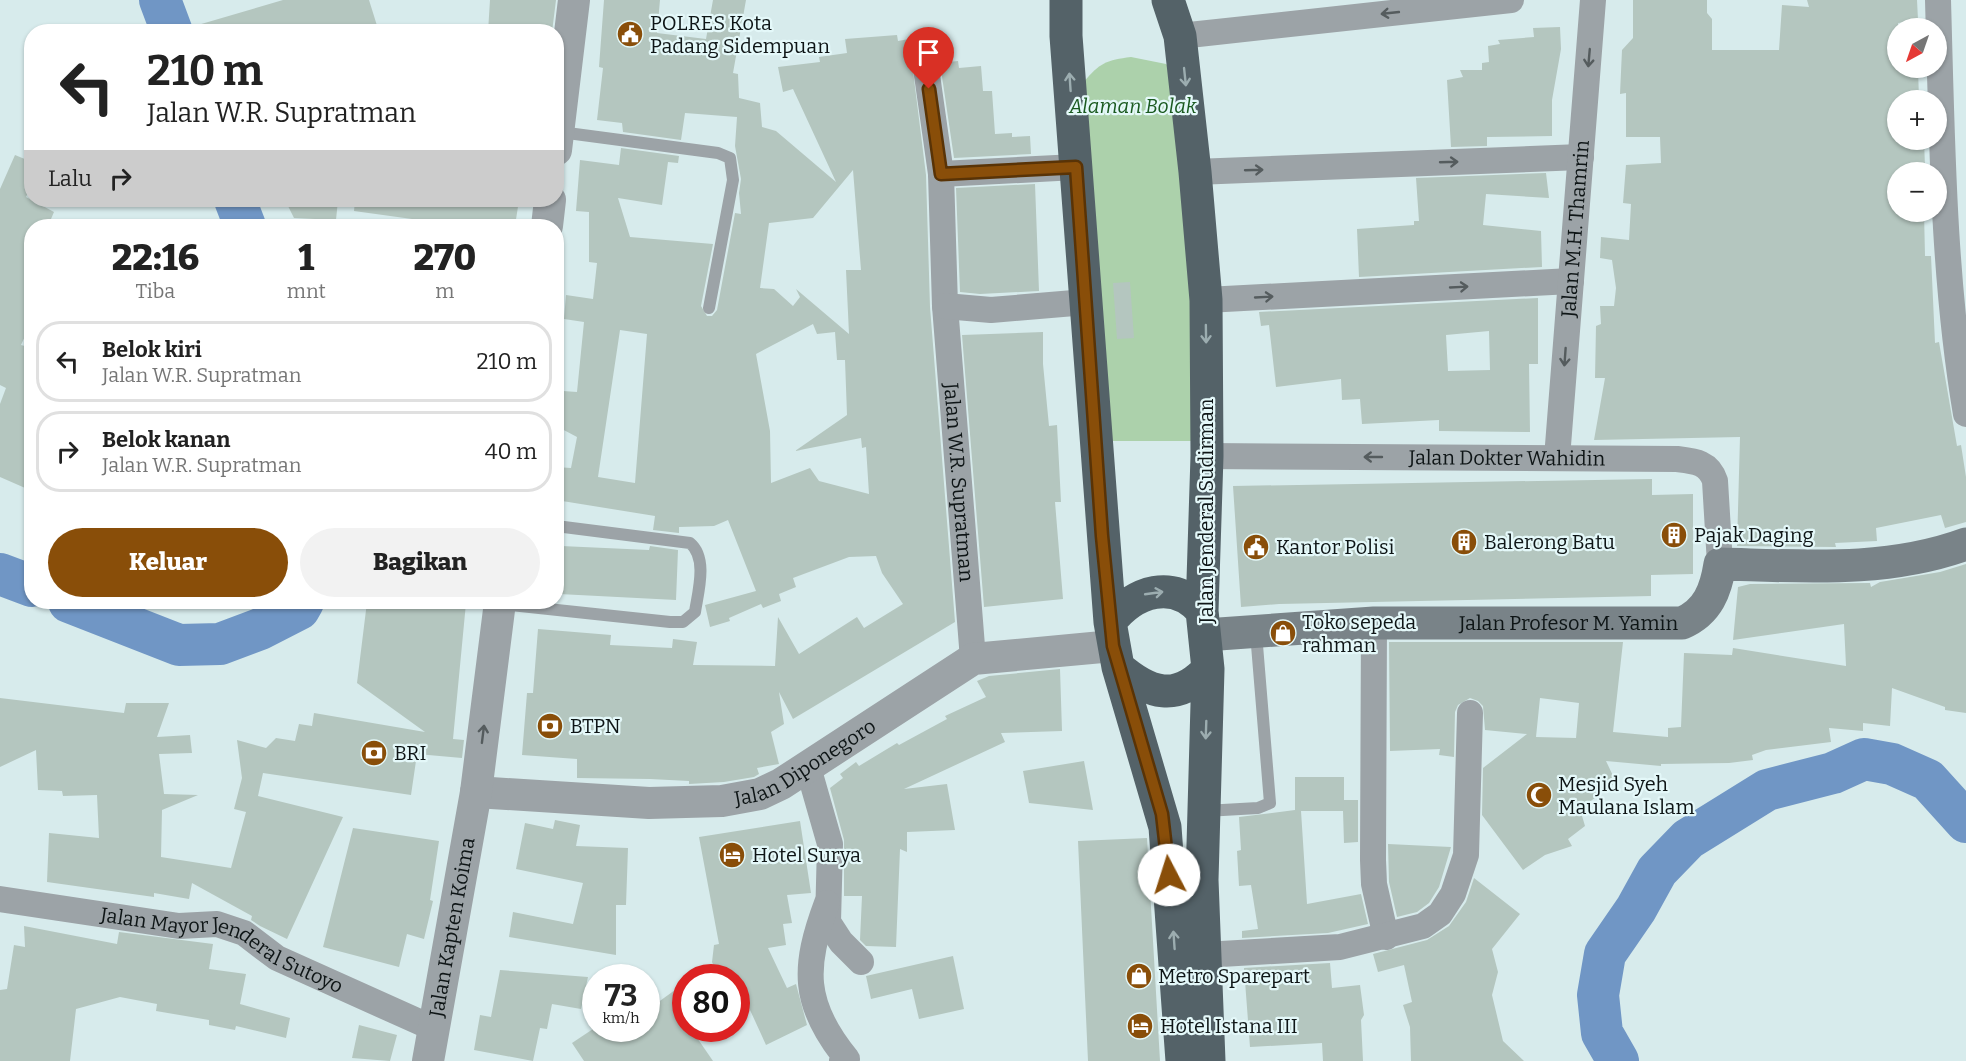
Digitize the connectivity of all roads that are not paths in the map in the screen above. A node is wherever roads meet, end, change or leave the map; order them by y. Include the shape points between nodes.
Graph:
1 (574, 0) edge
2 (1066, 0) edge
3 (1168, 0) edge
4 (1511, 0) edge
5 (1593, 0) edge
6 (1938, 0) edge
7 (1180, 36) junction
8 (926, 68) dead end
9 (564, 88) edge
10 (564, 141) edge
11 (1581, 157) junction
12 (1076, 167) junction
13 (1195, 172) junction
14 (941, 174) junction
15 (1571, 281) junction
16 (1206, 300) junction
17 (1086, 302) junction
18 (945, 306) junction
19 (709, 308) dead end
20 (1966, 414) edge
21 (1207, 456) junction
22 (1557, 458) junction
23 (564, 527) edge
24 (1966, 544) edge
25 (1720, 564) junction
26 (499, 609) edge
27 (560, 609) edge
28 (1374, 622) junction
29 (1204, 623) junction
30 (1256, 631) junction
31 (1114, 645) junction
32 (974, 659) junction
33 (1208, 669) junction
34 (1470, 713) dead end
35 (808, 767) junction
36 (476, 792) junction
37 (1204, 811) junction
38 (0, 899) edge
39 (827, 903) junction
40 (1386, 937) junction
41 (1204, 955) junction
42 (861, 962) dead end
43 (435, 1029) junction
44 (428, 1061) edge
45 (842, 1061) edge
46 (1182, 1061) edge
47 (1209, 1061) edge

1 - 9 street
12 -> 2 highway
3 - 7 highway, Jalan Jenderal Sudirman
4 -> 7 street
5 -> 11 street, Jalan M.H. Thamrin
6 - 20 street via 1946,213 1956,345
7 -> 13 highway, Jalan Jenderal Sudirman
8 - 14 street, Jalan W.R. Supratman
10 - 19 lane via 718,153 730,158 733,180
13 -> 11 street
11 - 15 street, Jalan M.H. Thamrin
12 - 14 street
12 - 17 highway
13 - 16 highway, Jalan Jenderal Sudirman
14 - 18 street, Jalan W.R. Supratman
16 -> 15 street
15 -> 22 street, Jalan M.H. Thamrin
16 -> 21 highway, Jalan Jenderal Sudirman
17 - 18 street via 991,310
17 - 31 highway
18 - 32 street, Jalan W.R. Supratman
22 -> 21 street, Jalan Dokter Wahidin
21 - 29 highway, Jalan Jenderal Sudirman
22 - 25 street, Jalan Dokter Wahidin via 1677,459 1704,465 1715,481
23 - 27 lane via 690,543 700,558 695,612 683,622
24 - 25 main road via 1901,562 1811,566
25 - 28 main road, Jalan Profesor M. Yamin via 1709,601 1682,623
36 -> 26 street, Jalan Kapten Koima
28 - 30 main road, Jalan Profesor M. Yamin
28 - 40 street via 1373,860 1374,884
29 - 30 main road, Jalan Profesor M. Yamin
31 -> 29 highway via 1136,598 1157,592 1182,594
29 - 33 highway, Jalan Jenderal Sudirman
30 - 37 lane via 1270,803 1258,808
31 - 32 street, Jalan Diponegoro
31 - 33 highway via 1142,686 1166,692 1195,682
46 -> 31 highway via 1165,827
32 - 35 street, Jalan Diponegoro
33 -> 37 highway, Jalan Jenderal Sudirman
34 - 40 street via 1466,855 1460,878 1446,905 1432,920
35 - 36 street, Jalan Diponegoro via 760,794 722,801 649,803
35 - 39 street via 830,844
36 - 43 street, Jalan Kapten Koima
37 - 41 highway, Jalan Jenderal Sudirman
38 - 43 street, Jalan Mayor Jenderal Sutoyo via 179,926 217,924 244,933 277,957
39 - 42 street via 832,929
39 - 45 street via 811,953 813,1002 831,1040 847,1059
40 - 41 street via 1315,950
41 - 47 highway, Jalan Jenderal Sudirman
43 - 44 street, Jalan Kapten Koima

